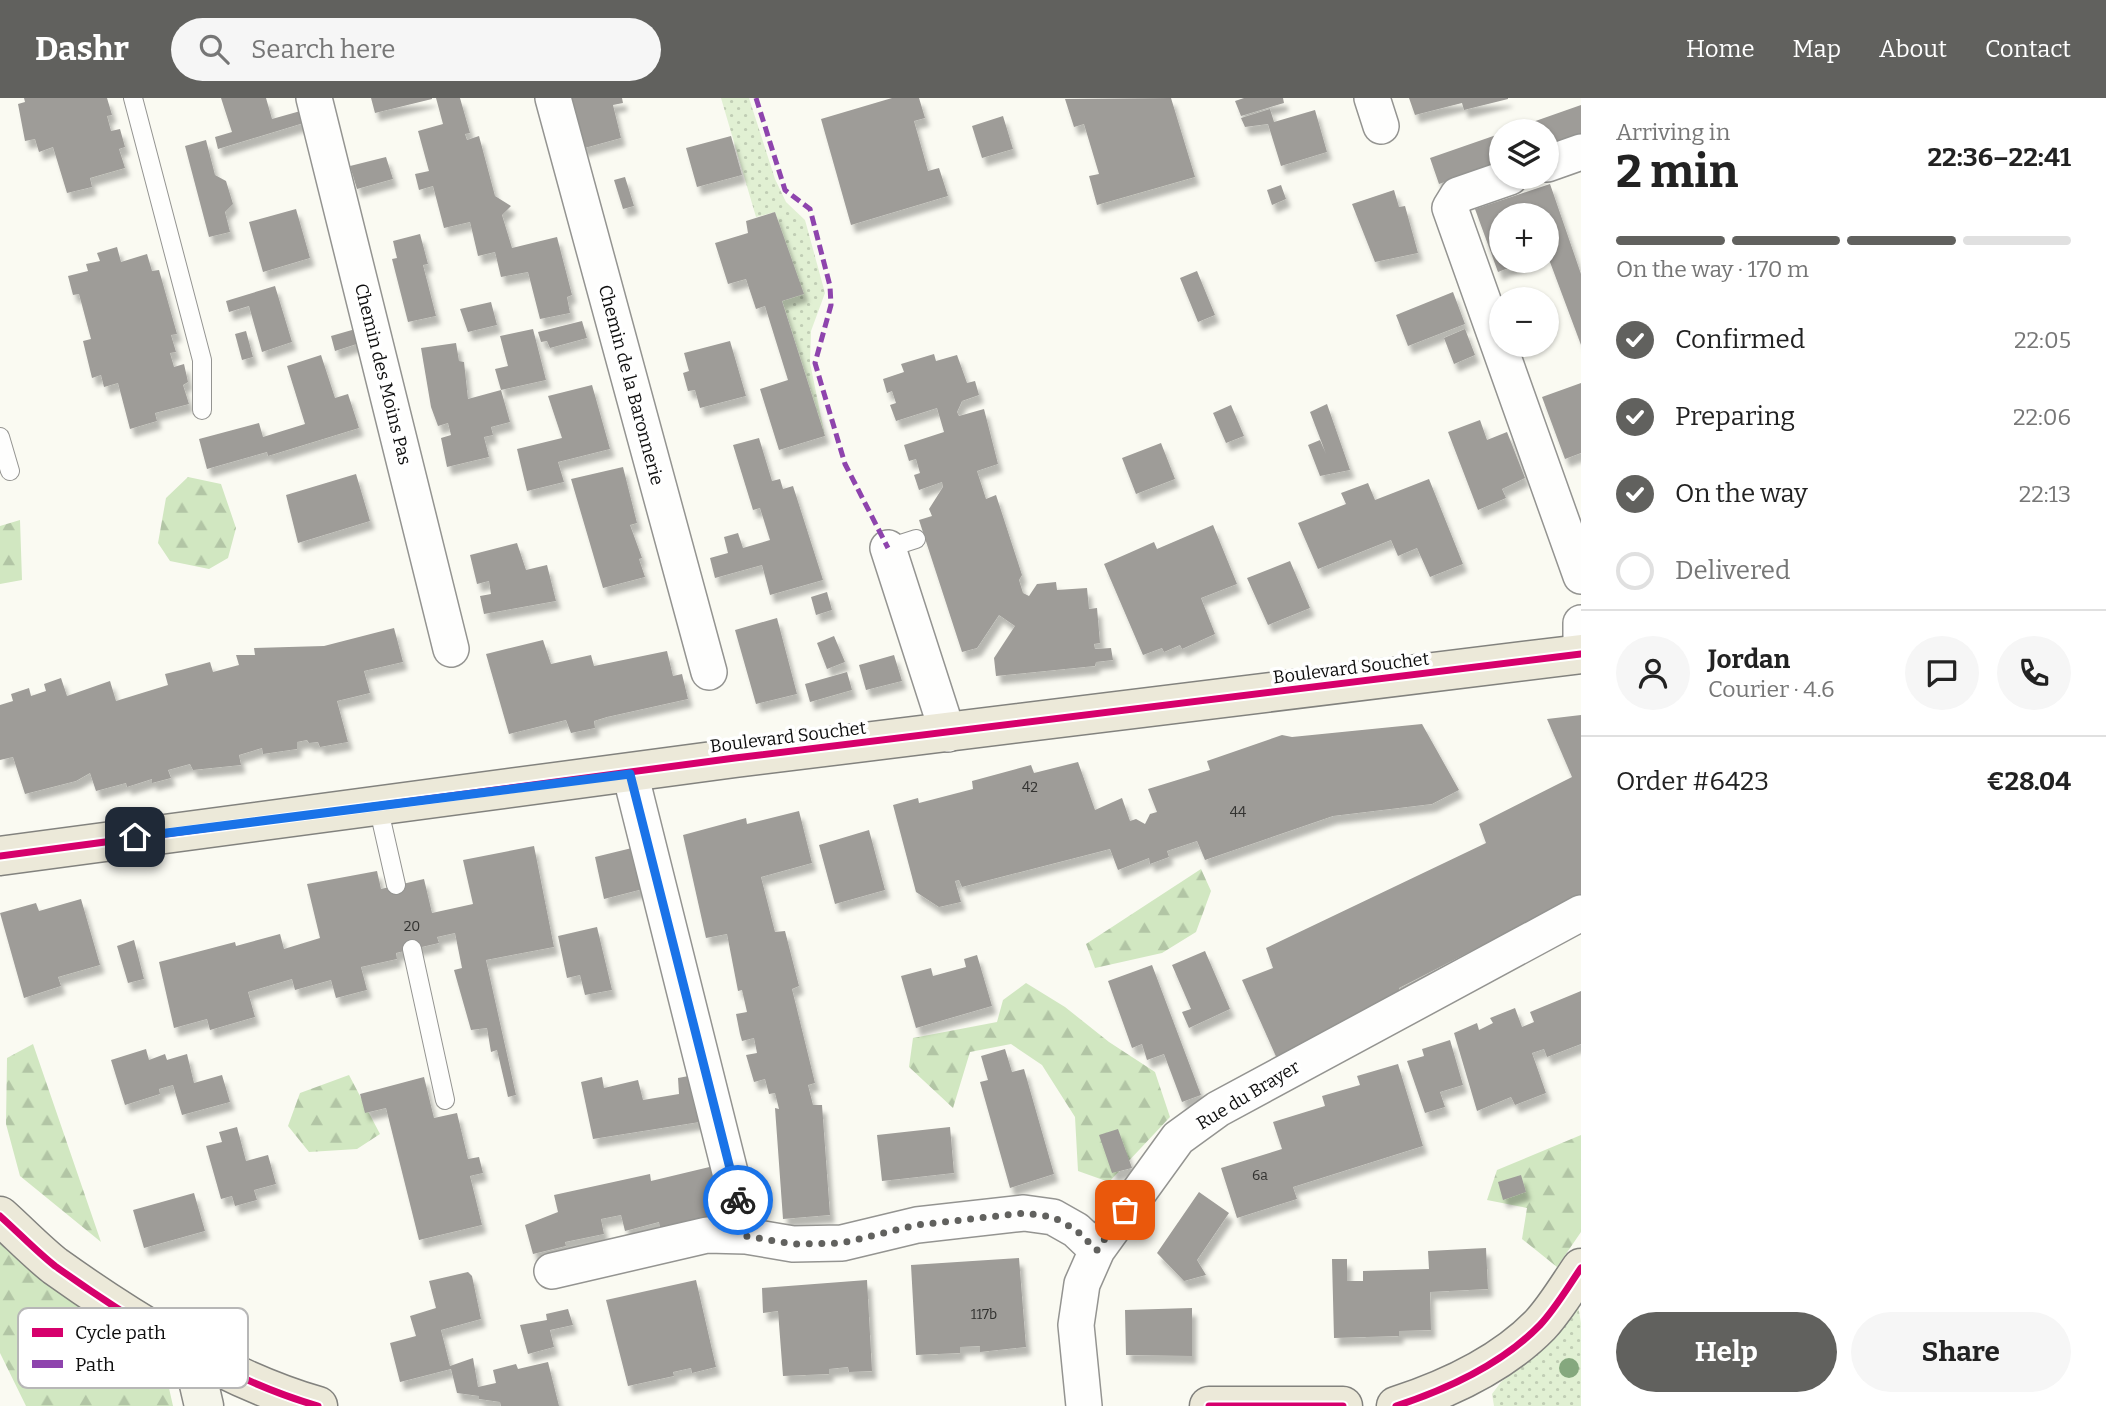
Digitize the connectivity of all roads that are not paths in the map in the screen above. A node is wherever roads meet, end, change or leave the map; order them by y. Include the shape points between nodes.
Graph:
1 (133, 98) edge
2 (314, 98) edge
3 (553, 98) edge
4 (1581, 152) edge
5 (1559, 160) edge
6 (1489, 184) edge
7 (202, 410) dead end
8 (0, 436) edge
9 (10, 471) dead end
10 (902, 544) dead end
11 (1581, 576) edge
12 (1581, 622) edge
13 (1581, 641) edge
14 (451, 649) dead end
15 (1581, 654) edge
16 (709, 672) dead end
17 (948, 734) junction
18 (630, 774) junction
19 (378, 806) junction
20 (0, 856) edge
21 (396, 885) dead end
22 (1581, 913) edge
23 (412, 950) dead end
24 (445, 1100) dead end
25 (0, 1216) edge
26 (746, 1236) junction
27 (1097, 1250) junction
28 (1581, 1268) edge
29 (552, 1271) dead end
30 (119, 1308) edge
31 (200, 1388) edge
32 (245, 1392) edge
33 (204, 1406) edge
34 (318, 1406) edge
35 (1084, 1406) edge
36 (1209, 1406) edge
37 (1343, 1406) edge
38 (1396, 1406) edge

1 - 7 lane via 202,360
2 - 14 street, Chemin des Moins Pas
3 - 16 street, Chemin de la Baronnerie
4 - 5 street
6 - 11 street via 1458,195 1450,208
8 - 9 lane
10 - 17 street
12 - 13 street
15 - 17 main road, Boulevard Souchet
17 - 18 main road, Boulevard Souchet
18 - 19 main road, Boulevard Souchet
18 - 26 street
19 - 20 main road, Boulevard Souchet
19 - 21 lane
22 - 27 street, Rue du Brayer via 1218,1109 1178,1138
23 - 24 lane
25 - 30 main road via 53,1264
26 - 27 street via 793,1244 842,1243 917,1225 1024,1213 1053,1217
26 - 29 street via 707,1235
27 - 35 street, Rue du Brayer via 1077,1307
28 - 38 main road via 1539,1325 1492,1362 1447,1389
31 - 33 main road
32 - 34 main road
36 - 37 main road

